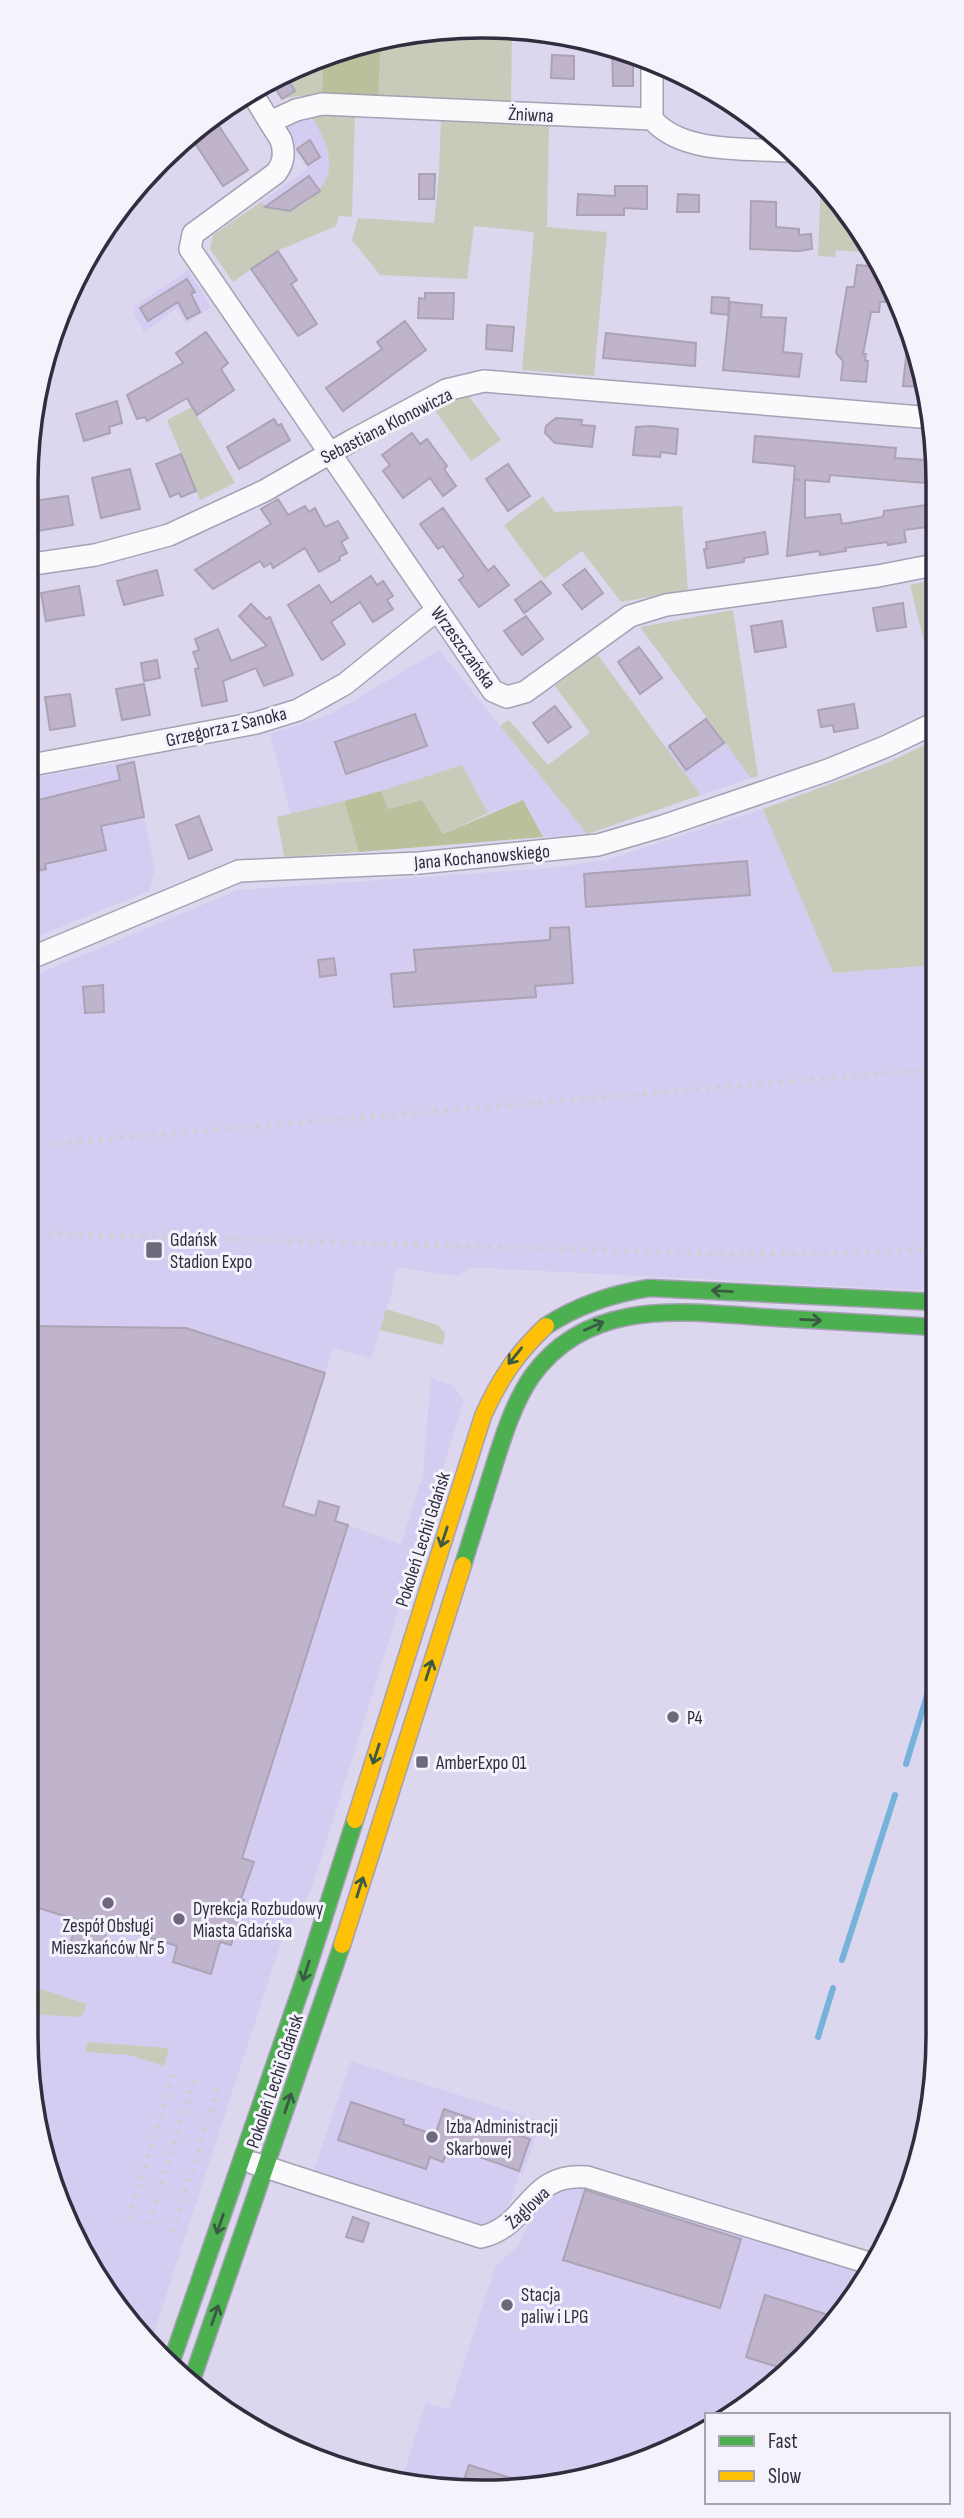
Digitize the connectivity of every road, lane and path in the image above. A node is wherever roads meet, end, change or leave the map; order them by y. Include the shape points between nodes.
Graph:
1 (652, 72) edge
2 (256, 100) edge
3 (652, 119) junction
4 (270, 122) junction
5 (775, 150) edge
6 (921, 417) edge
7 (331, 453) junction
8 (38, 563) edge
9 (926, 566) edge
10 (437, 610) junction
11 (926, 727) edge
12 (38, 764) edge
13 (38, 955) edge
14 (926, 1302) edge
15 (926, 1325) edge
16 (483, 1416) junction
17 (507, 1426) junction
18 (354, 1822) junction
19 (378, 1829) junction
20 (242, 2159) junction
21 (266, 2167) junction
22 (864, 2261) edge
23 (174, 2355) edge
24 (194, 2373) edge

1 - 3 street
2 - 4 street
3 - 4 street, Żniwna via 322,104
3 - 5 street via 665,132 691,143
4 - 7 street, Wrzeszczańska via 282,140 281,166 192,234 190,249
6 - 7 street, Sebastiana Klonowicza via 484,381 446,390
7 - 8 street, Sebastiana Klonowicza via 264,491 169,535 95,555
7 - 10 street, Wrzeszczańska
9 - 10 street, Wrzeszczańska via 666,605 630,616 525,692 507,697 493,691
10 - 12 street, Grzegorza z Sanoka via 345,684 298,710 257,723
11 - 13 street, Jana Kochanowskiego via 828,770 598,845 419,863 239,871
14 -> 16 street, Pokoleń Lechii Gdańsk via 649,1288 603,1296 562,1315 522,1348 496,1386
17 -> 15 street, Pokoleń Lechii Gdańsk via 523,1387 546,1359 584,1330 610,1319 663,1311
16 - 17 street
16 -> 18 street, Pokoleń Lechii Gdańsk
19 -> 17 street, Pokoleń Lechii Gdańsk
18 - 19 street
18 -> 20 street, Pokoleń Lechii Gdańsk
21 -> 19 street, Pokoleń Lechii Gdańsk
20 - 21 street, Żaglowa
20 -> 23 street
21 - 22 street, Żaglowa via 481,2237 504,2229 535,2194 557,2180 587,2177
24 -> 21 street

